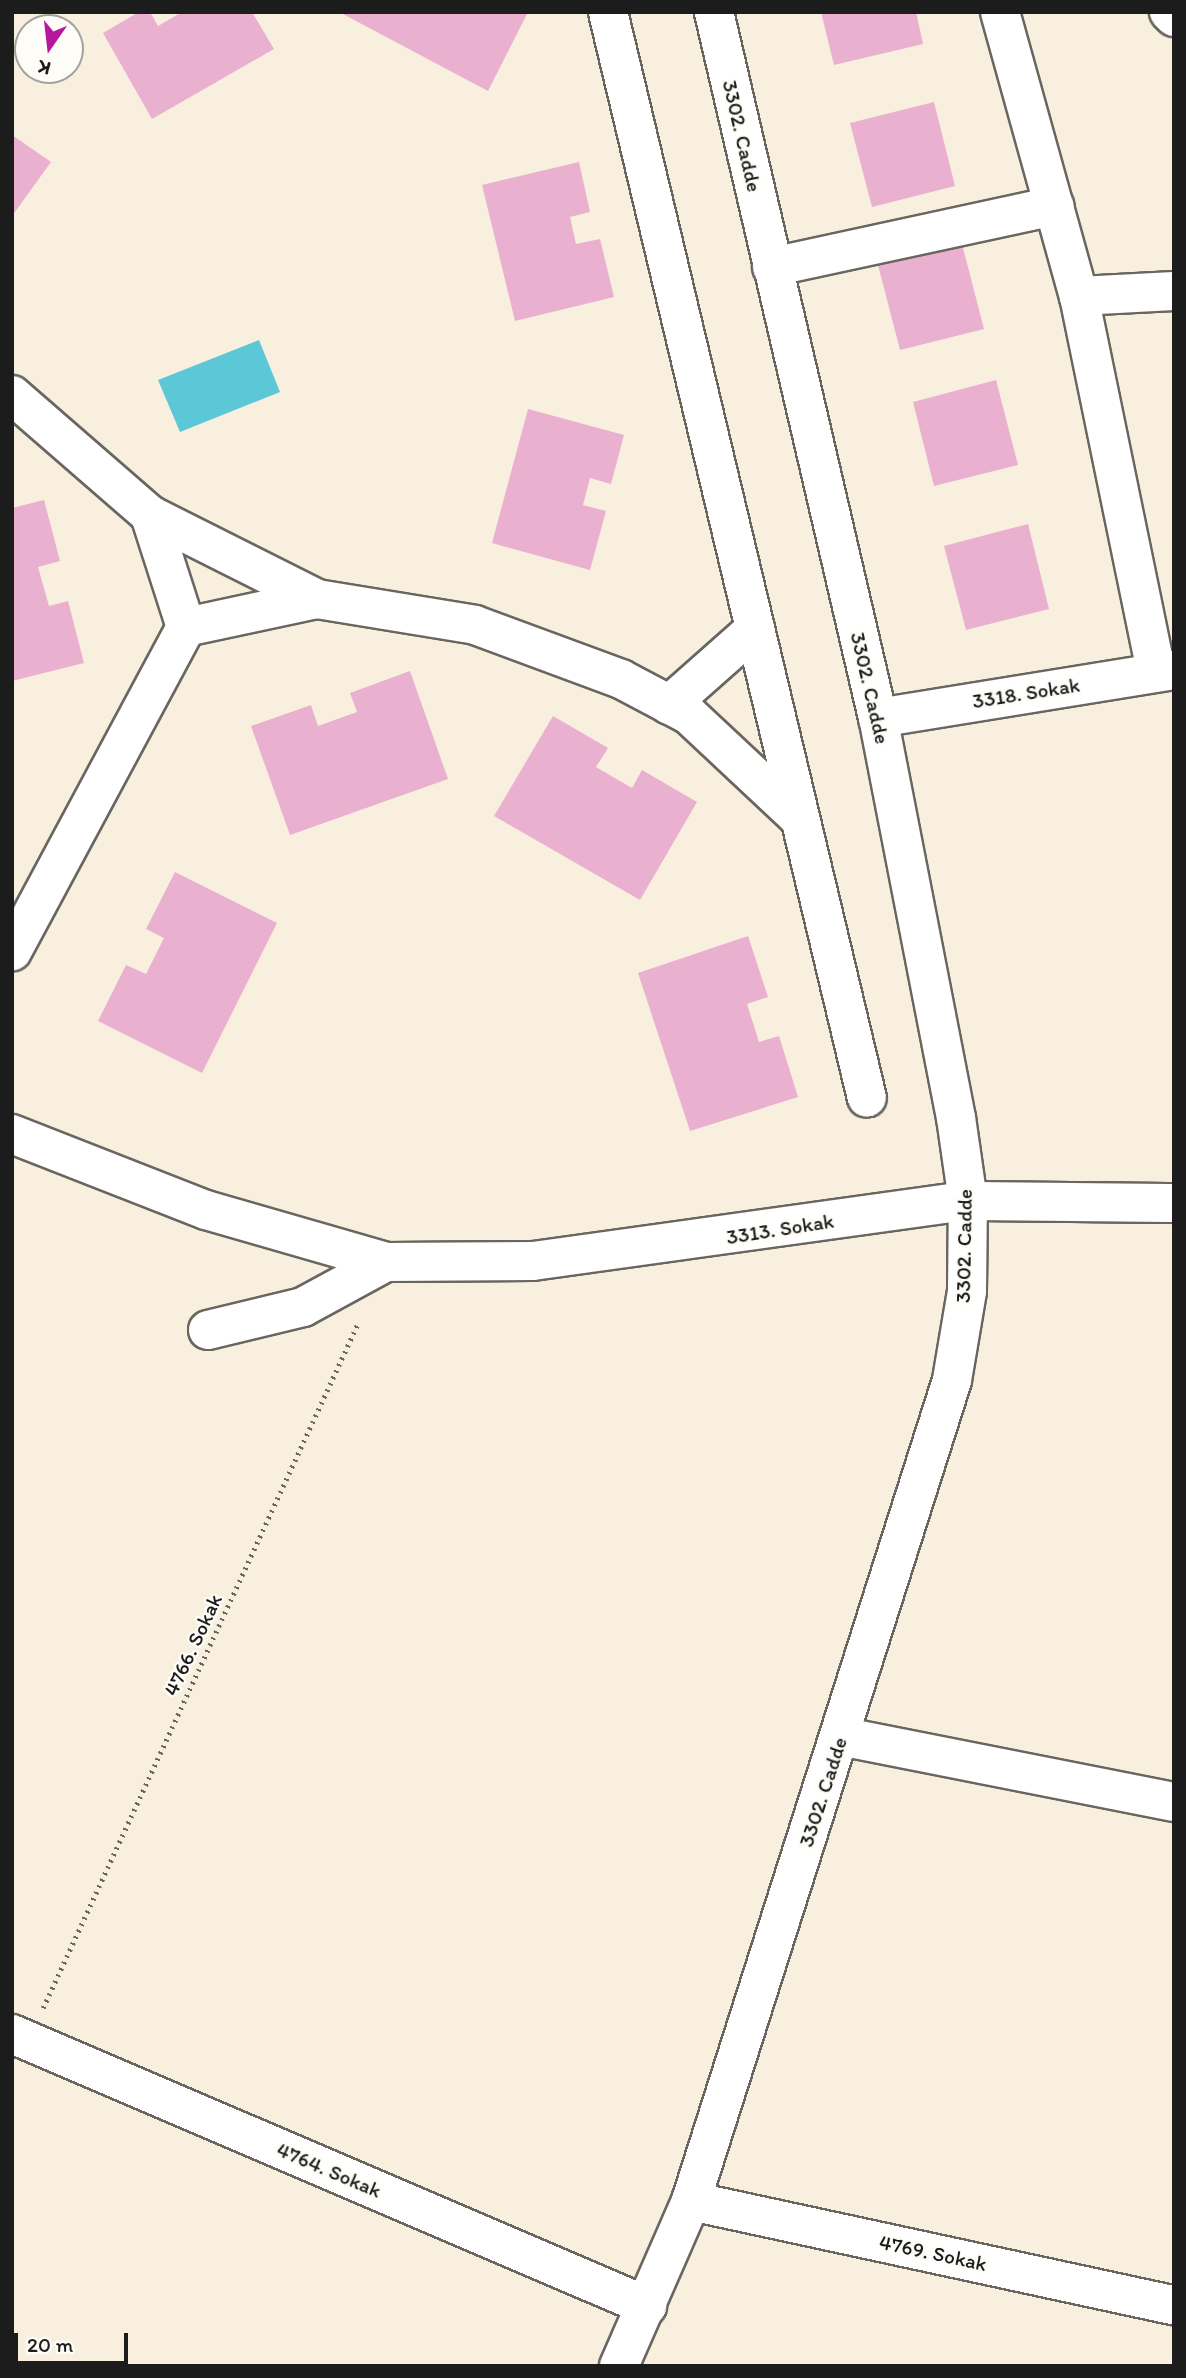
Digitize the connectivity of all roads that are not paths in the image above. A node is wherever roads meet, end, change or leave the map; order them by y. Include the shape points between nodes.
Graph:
1 (608, 12) edge
2 (714, 12) edge
3 (1000, 12) edge
4 (1169, 12) edge
5 (1174, 17) edge
6 (1054, 206) junction
7 (772, 267) junction
8 (1174, 291) edge
9 (1079, 296) junction
10 (12, 395) edge
11 (150, 516) junction
12 (317, 599) junction
13 (186, 627) junction
14 (755, 629) junction
15 (1165, 671) edge
16 (669, 705) junction
17 (878, 718) junction
18 (800, 819) junction
19 (12, 951) edge
20 (867, 1098) dead end
21 (12, 1134) edge
22 (968, 1201) junction
23 (1174, 1203) edge
24 (386, 1262) junction
25 (208, 1330) dead end
26 (840, 1736) junction
27 (1174, 1802) edge
28 (20, 2037) edge
29 (691, 2201) junction
30 (1174, 2305) edge
31 (647, 2306) junction
32 (620, 2366) edge

1 - 14 street
2 - 7 street, 3302. Cadde
3 - 6 street
4 - 5 street
6 - 7 street
6 - 9 street
7 - 17 street, 3302. Cadde
8 - 9 street
9 - 15 street
10 - 11 street
11 - 12 street
11 - 13 street
12 - 13 street
12 - 16 street via 475,625 621,679
13 - 19 street
14 - 16 street
14 - 18 street
15 - 17 street, 3318. Sokak
16 - 18 street
17 - 22 street, 3302. Cadde
18 - 20 street
21 - 24 street via 206,1210
22 - 23 street, 3313. Sokak
22 - 24 street, 3313. Sokak via 533,1261
22 - 26 street, 3302. Cadde via 967,1291 952,1380
24 - 25 street via 303,1307
26 - 27 street
26 - 29 street, 3302. Cadde
28 - 31 street, 4764. Sokak
29 - 30 street, 4769. Sokak
29 - 31 street, 3302. Cadde
31 - 32 street, 3302. Cadde

